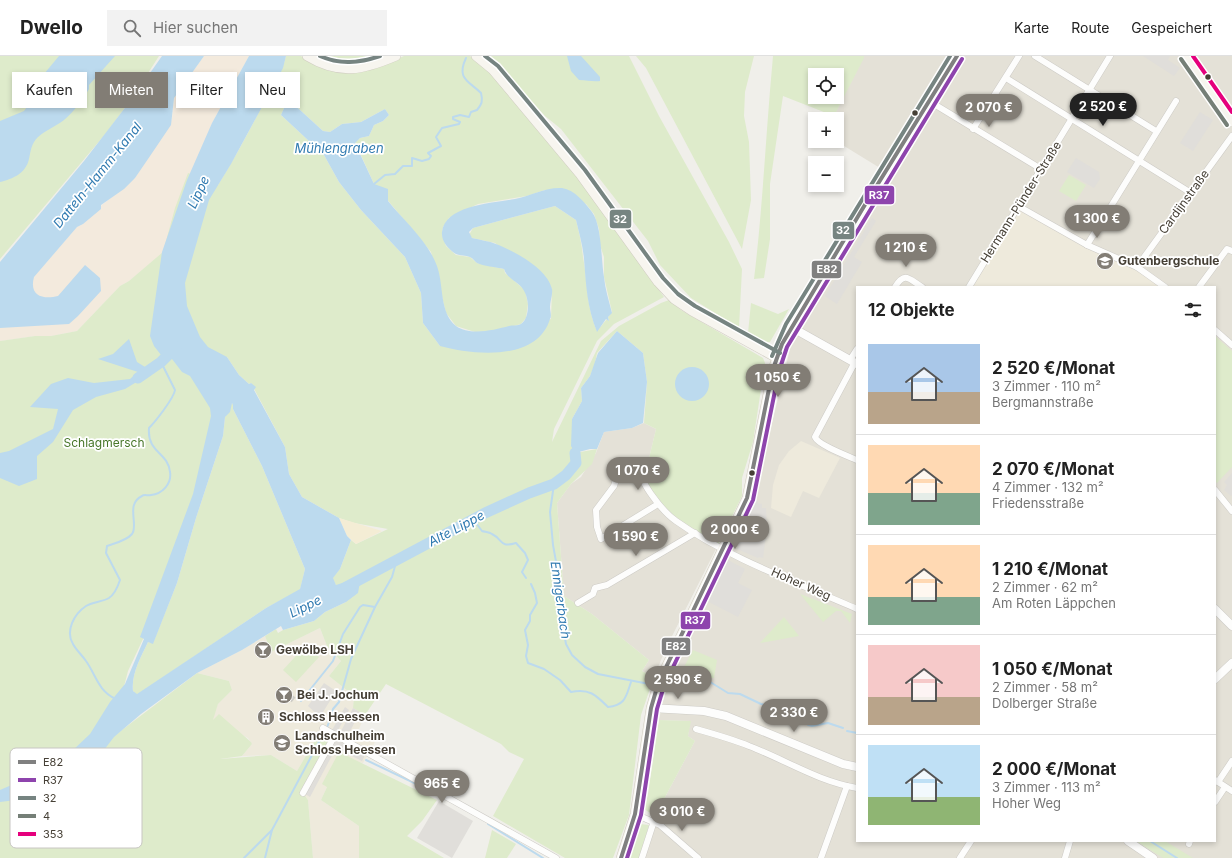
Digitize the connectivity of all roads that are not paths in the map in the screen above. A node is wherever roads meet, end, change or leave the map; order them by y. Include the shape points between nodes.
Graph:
1 (307, 56) edge
2 (396, 56) edge
3 (476, 56) edge
4 (957, 56) edge
5 (1019, 56) edge
6 (1035, 56) edge
7 (1110, 56) edge
8 (1187, 56) edge
9 (1006, 78) junction
10 (1090, 90) junction
11 (929, 101) junction
12 (1176, 101) dead end
13 (1072, 119) junction
14 (1232, 122) edge
15 (973, 129) junction
16 (1156, 131) junction
17 (1232, 136) edge
18 (1139, 160) junction
19 (1041, 169) junction
20 (1191, 193) junction
21 (1018, 206) junction
22 (1087, 245) junction
23 (1232, 250) edge
24 (1137, 267) junction
25 (896, 286) edge
26 (920, 286) edge
27 (970, 286) edge
28 (1164, 286) edge
29 (1200, 286) edge
30 (791, 327) junction
31 (1216, 331) edge
32 (1232, 345) edge
33 (777, 358) junction
34 (854, 362) edge
35 (856, 460) edge
36 (1216, 491) edge
37 (658, 504) junction
38 (1232, 511) edge
39 (695, 533) junction
40 (723, 549) junction
41 (578, 603) dead end
42 (856, 609) edge
43 (1216, 611) edge
44 (1232, 626) edge
45 (1232, 663) edge
46 (1216, 678) edge
47 (651, 708) junction
48 (696, 729) dead end
49 (326, 730) dead end
50 (335, 735) junction
51 (1232, 761) edge
52 (856, 768) edge
53 (1216, 781) edge
54 (847, 786) junction
55 (1225, 786) junction
56 (856, 788) edge
57 (1232, 791) edge
58 (303, 793) dead end
59 (1216, 800) edge
60 (635, 814) junction
61 (654, 821) junction
62 (970, 842) edge
63 (1070, 842) edge
64 (1129, 842) edge
65 (556, 858) edge
66 (621, 858) edge
67 (642, 858) edge
68 (698, 858) edge
69 (821, 858) edge
70 (960, 858) edge
71 (1065, 858) edge
72 (1153, 858) edge

1 - 2 main road via 323,65 349,70 365,68
3 - 33 main road via 493,70 575,168 671,296 692,311
4 - 11 main road
5 - 9 street
6 - 10 street
7 - 10 street, Hermann-Pünder-Straße
8 - 14 main road
9 - 13 street
9 - 15 street
10 - 13 street, Hermann-Pünder-Straße
10 - 16 street
11 - 15 street
11 - 30 main road
12 - 16 street
13 - 18 street
13 - 19 street, Hermann-Pünder-Straße
15 - 19 street
16 - 18 street
17 - 20 street, Cardijnstraße
18 - 20 street
18 - 22 street
19 - 21 street, Hermann-Pünder-Straße
20 - 24 street, Cardijnstraße
21 - 22 street
21 - 27 street, Hermann-Pünder-Straße
22 - 24 street
23 - 29 street via 1227,249
24 - 28 street
25 - 26 street via 900,279 907,277
30 - 33 main road
30 - 34 street
31 - 32 street
33 - 40 main road via 749,491
34 - 35 street via 815,439
36 - 38 street
37 - 37 street, Hoher Weg via 628,522 601,539 596,510 614,486 622,461 634,466
37 - 39 street, Hoher Weg via 667,514
39 - 40 street, Hoher Weg
39 - 41 street via 607,585 595,588 593,594
40 - 42 street, Hoher Weg
40 - 47 main road via 658,684
43 - 44 street
45 - 46 street
47 - 52 street via 704,711 726,716
47 - 60 main road
48 - 54 street via 749,746 808,774
49 - 50 street
50 - 58 street
50 - 65 street
51 - 53 street
53 - 55 street
54 - 56 street
54 - 69 street
55 - 57 street
55 - 59 street
60 - 61 street
60 - 66 main road
61 - 67 street
61 - 68 street
62 - 70 street
63 - 71 street
64 - 72 street

